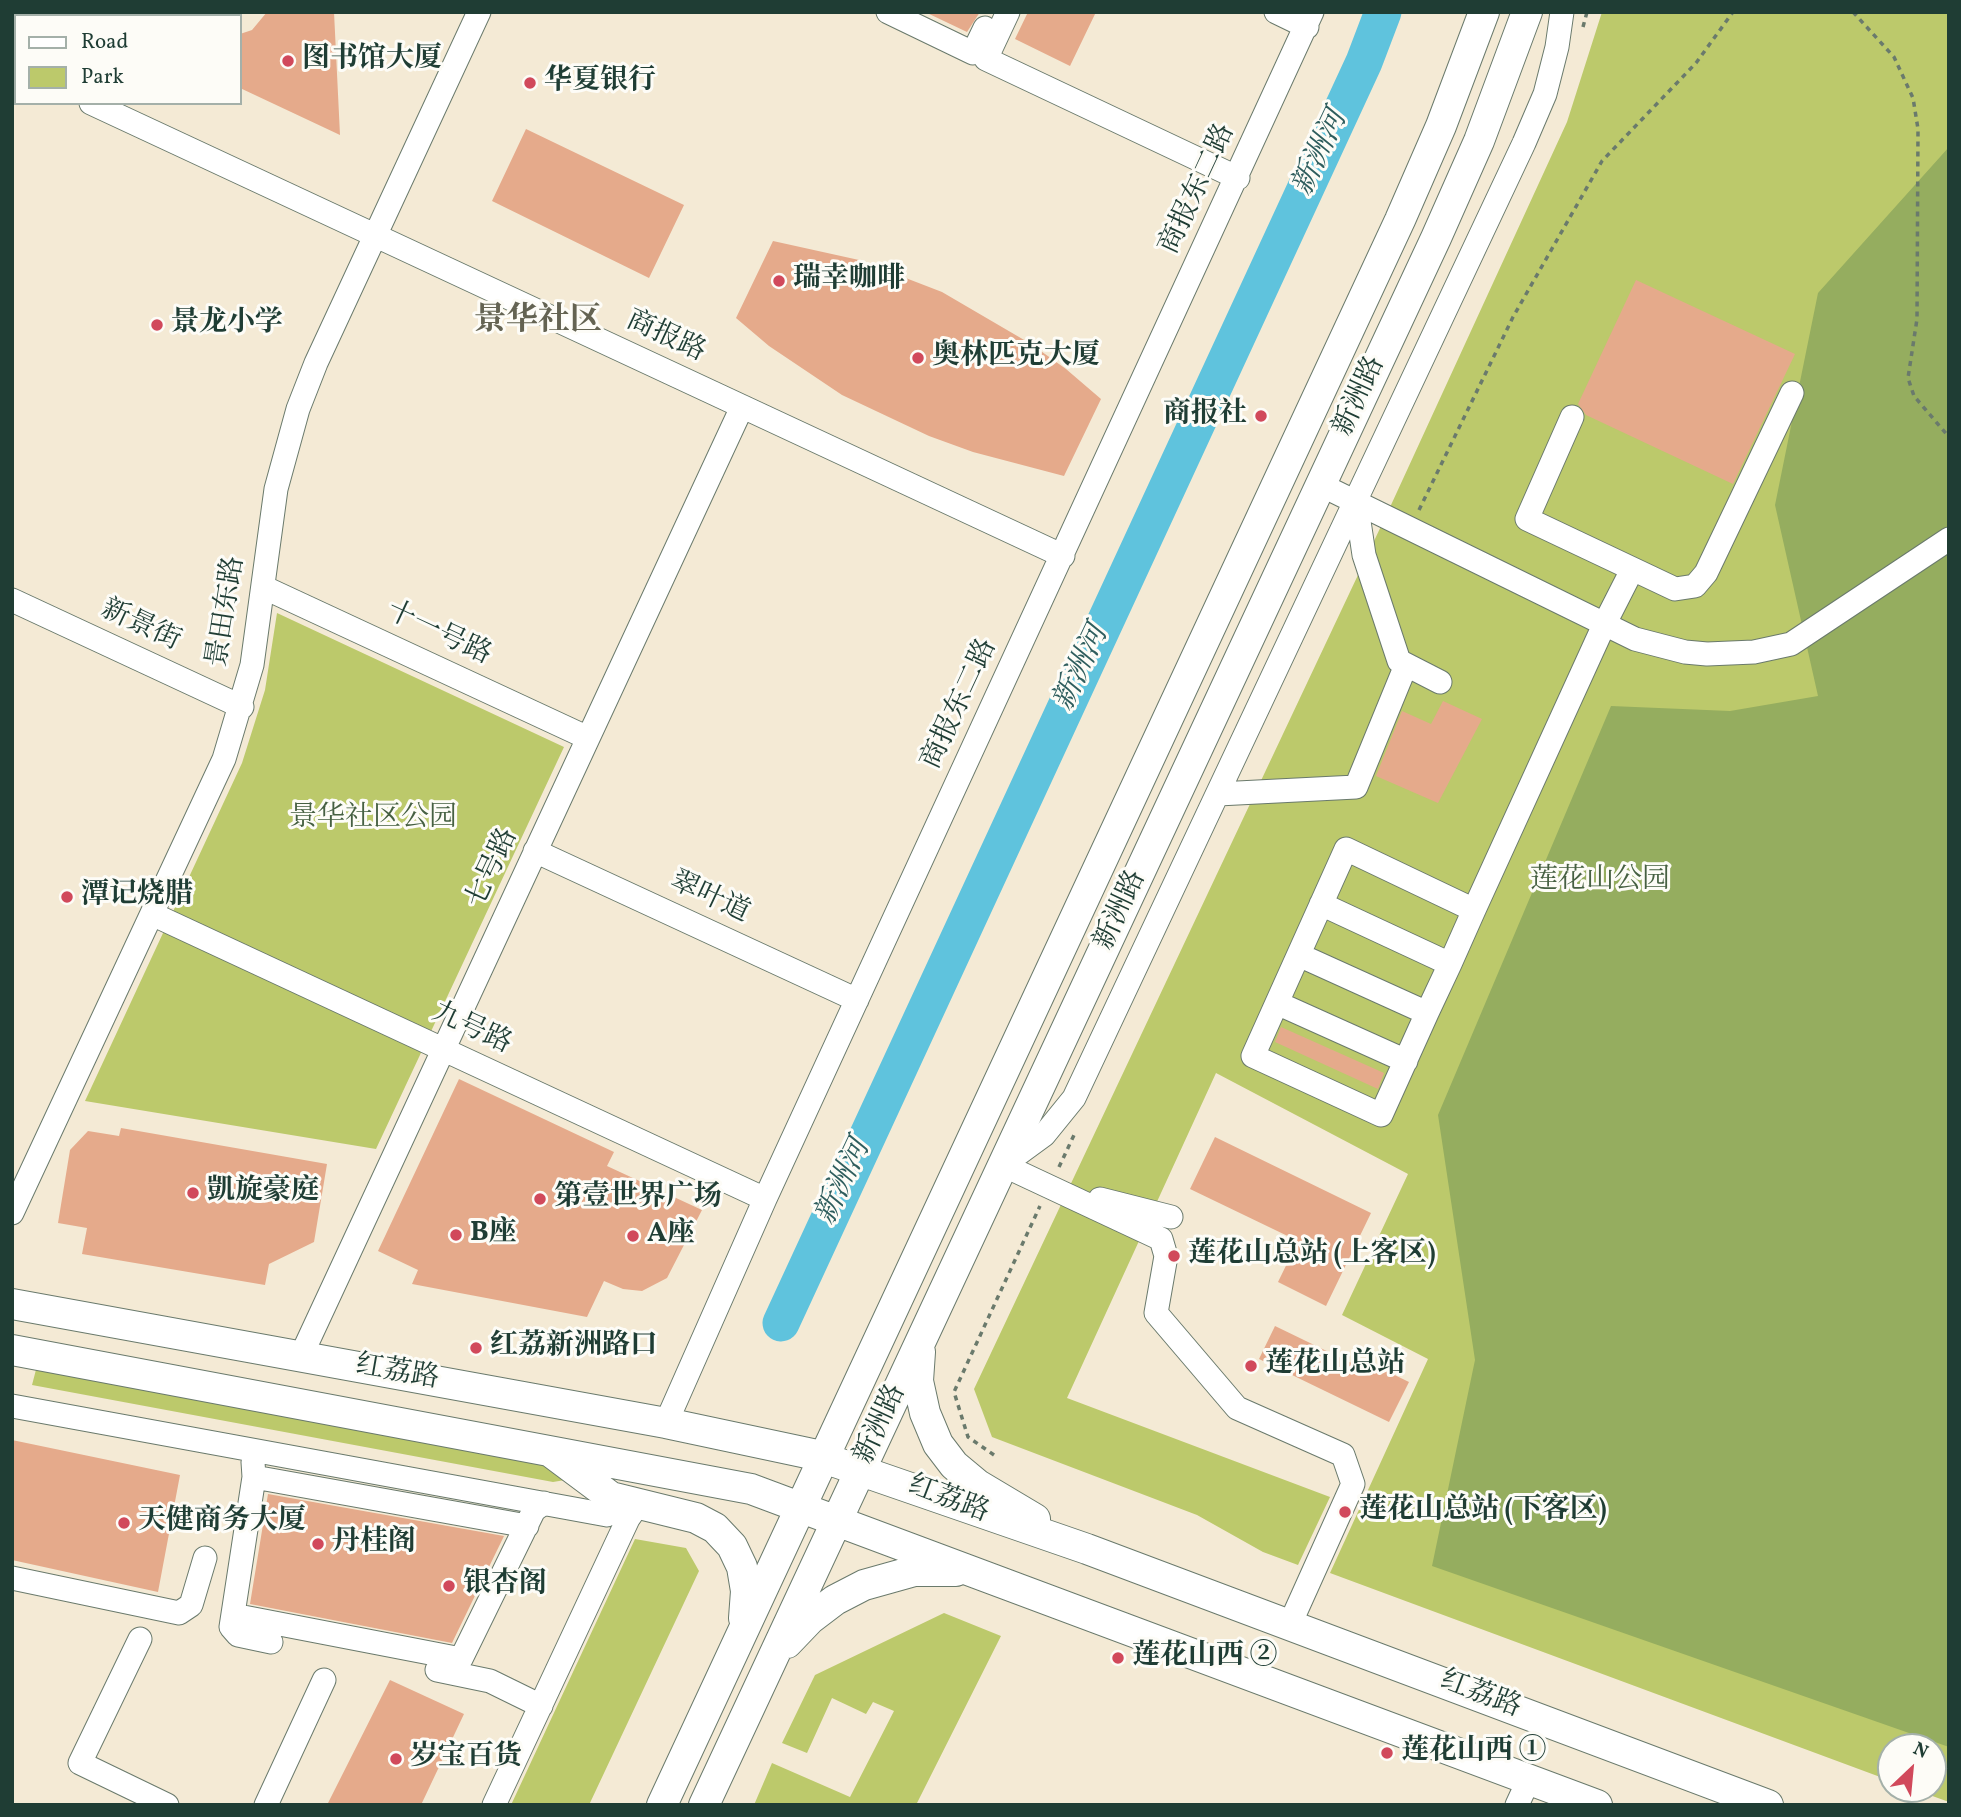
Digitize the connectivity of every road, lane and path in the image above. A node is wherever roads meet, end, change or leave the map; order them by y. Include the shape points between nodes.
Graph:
1 (479, 12) edge
2 (888, 12) edge
3 (992, 12) edge
4 (1008, 12) edge
5 (1276, 12) edge
6 (1484, 12) edge
7 (1527, 12) edge
8 (1562, 12) edge
9 (1733, 12) edge
10 (1853, 12) edge
11 (1310, 19) edge
12 (95, 105) edge
13 (1238, 178) junction
14 (375, 236) junction
15 (1792, 393) dead end
16 (742, 407) junction
17 (1572, 417) dead end
18 (1949, 438) edge
19 (1321, 485) junction
20 (1356, 501) junction
21 (1410, 528) junction
22 (1949, 540) edge
23 (1063, 556) junction
24 (1632, 570) junction
25 (263, 587) junction
26 (12, 600) edge
27 (1604, 625) junction
28 (1406, 665) junction
29 (1440, 682) dead end
30 (242, 707) junction
31 (588, 738) junction
32 (1218, 794) junction
33 (536, 851) junction
34 (1321, 904) junction
35 (1474, 910) junction
36 (152, 914) junction
37 (1299, 955) junction
38 (1450, 964) junction
39 (857, 1000) junction
40 (1277, 1003) junction
41 (1427, 1013) junction
42 (443, 1049) junction
43 (1406, 1061) junction
44 (1003, 1165) junction
45 (1049, 1186) junction
46 (765, 1199) junction
47 (12, 1213) edge
48 (1171, 1217) dead end
49 (12, 1304) edge
50 (920, 1342) junction
51 (12, 1350) edge
52 (301, 1356) junction
53 (12, 1406) edge
54 (666, 1423) junction
55 (243, 1448) junction
56 (546, 1449) junction
57 (824, 1457) junction
58 (862, 1469) junction
59 (254, 1477) junction
60 (544, 1503) junction
61 (619, 1506) junction
62 (801, 1506) junction
63 (837, 1520) junction
64 (527, 1525) junction
65 (1087, 1549) junction
66 (205, 1558) dead end
67 (979, 1573) junction
68 (12, 1578) edge
69 (233, 1615) junction
70 (1290, 1624) junction
71 (140, 1639) dead end
72 (738, 1640) junction
73 (271, 1642) dead end
74 (461, 1659) junction
75 (420, 1667) dead end
76 (768, 1669) junction
77 (324, 1680) dead end
78 (542, 1703) junction
79 (1523, 1792) edge
80 (167, 1805) edge
81 (266, 1805) edge
82 (494, 1805) edge
83 (662, 1805) edge
84 (704, 1805) edge
85 (1597, 1805) edge
86 (1768, 1805) edge

1 - 14 street, 景田东路
2 - 3 street via 973,53
4 - 13 street via 986,59
5 - 11 street
6 - 57 main road, 新洲路 via 1400,220
7 - 19 main road, 新洲路 via 1479,141
8 - 20 street via 1545,94
9 - 21 path via 1696,63 1602,161 1513,317
10 - 18 path via 1894,57 1913,98 1918,129 1917,318 1908,378 1914,397
11 - 13 street, 商报东二路
12 - 14 street, 商报路
13 - 23 street, 商报东二路
14 - 16 street, 商报路
14 - 25 street, 景田东路 via 316,363 292,428 276,489
15 - 24 street via 1706,573 1695,586 1675,589
16 - 23 street, 商报路
16 - 31 street, 七号路
17 - 24 street via 1527,519
19 - 20 street
19 - 44 main road, 新洲路
20 - 21 street
20 - 28 street via 1364,555 1399,661
20 - 32 street
21 - 27 street
22 - 27 street via 1791,644 1731,654 1685,652
23 - 39 street, 商报东二路
24 - 27 street
25 - 30 street, 景田东路
25 - 31 street, 十一号路
26 - 30 street, 新景街
27 - 35 street
28 - 29 street
28 - 32 street via 1356,787
30 - 36 street, 景田东路 via 224,759
31 - 33 street, 七号路
32 - 44 street via 1074,1098 1044,1135
33 - 39 street, 翠叶道
33 - 42 street, 七号路
34 - 35 street via 1346,849
34 - 37 street
34 - 38 street
35 - 38 street
36 - 42 street, 九号路
36 - 47 street, 景田东路
37 - 40 street
37 - 41 street
38 - 41 street
39 - 46 street, 商报东二路
40 - 43 street
40 - 43 street via 1253,1056 1381,1115
41 - 43 street
42 - 46 street, 九号路
42 - 52 street, 七号路
44 - 45 street
44 - 50 main road, 新洲路
45 - 48 street
45 - 70 street via 1161,1239 1166,1256 1156,1313 1237,1408 1343,1455 1353,1484
46 - 54 street, 商报东二路
49 - 52 main road, 红荔路
50 - 58 main road, 新洲路
50 - 65 main road via 918,1381 925,1413 938,1444 954,1465 978,1485
51 - 56 main road, 红荔路
52 - 54 main road, 红荔路
53 - 55 street
54 - 57 main road, 红荔路
55 - 59 street via 252,1460
55 - 60 street
56 - 61 main road
56 - 62 main road, 红荔路 via 721,1481
57 - 58 main road, 红荔路
57 - 62 main road, 新洲路
58 - 63 main road, 新洲路
58 - 65 main road, 红荔路
59 - 64 street
59 - 69 street via 248,1551
60 - 61 street
60 - 64 street via 534,1510
61 - 72 main road via 696,1518 715,1528 732,1546 746,1591
61 - 78 street via 628,1519
62 - 63 main road, 红荔路
62 - 72 main road, 新洲路
63 - 67 main road, 红荔路
63 - 76 main road, 新洲路
64 - 74 street
65 - 70 main road, 红荔路
66 - 68 street via 191,1605 179,1613
67 - 76 main road via 914,1571 864,1585 810,1619
67 - 79 main road, 红荔路
69 - 73 street via 231,1627 238,1634
69 - 74 street
70 - 86 main road, 红荔路
71 - 80 street via 80,1763
72 - 83 main road, 新洲路
74 - 78 street
75 - 78 street via 489,1681
76 - 84 main road, 新洲路
77 - 81 street
78 - 82 street
79 - 85 main road, 红荔路

